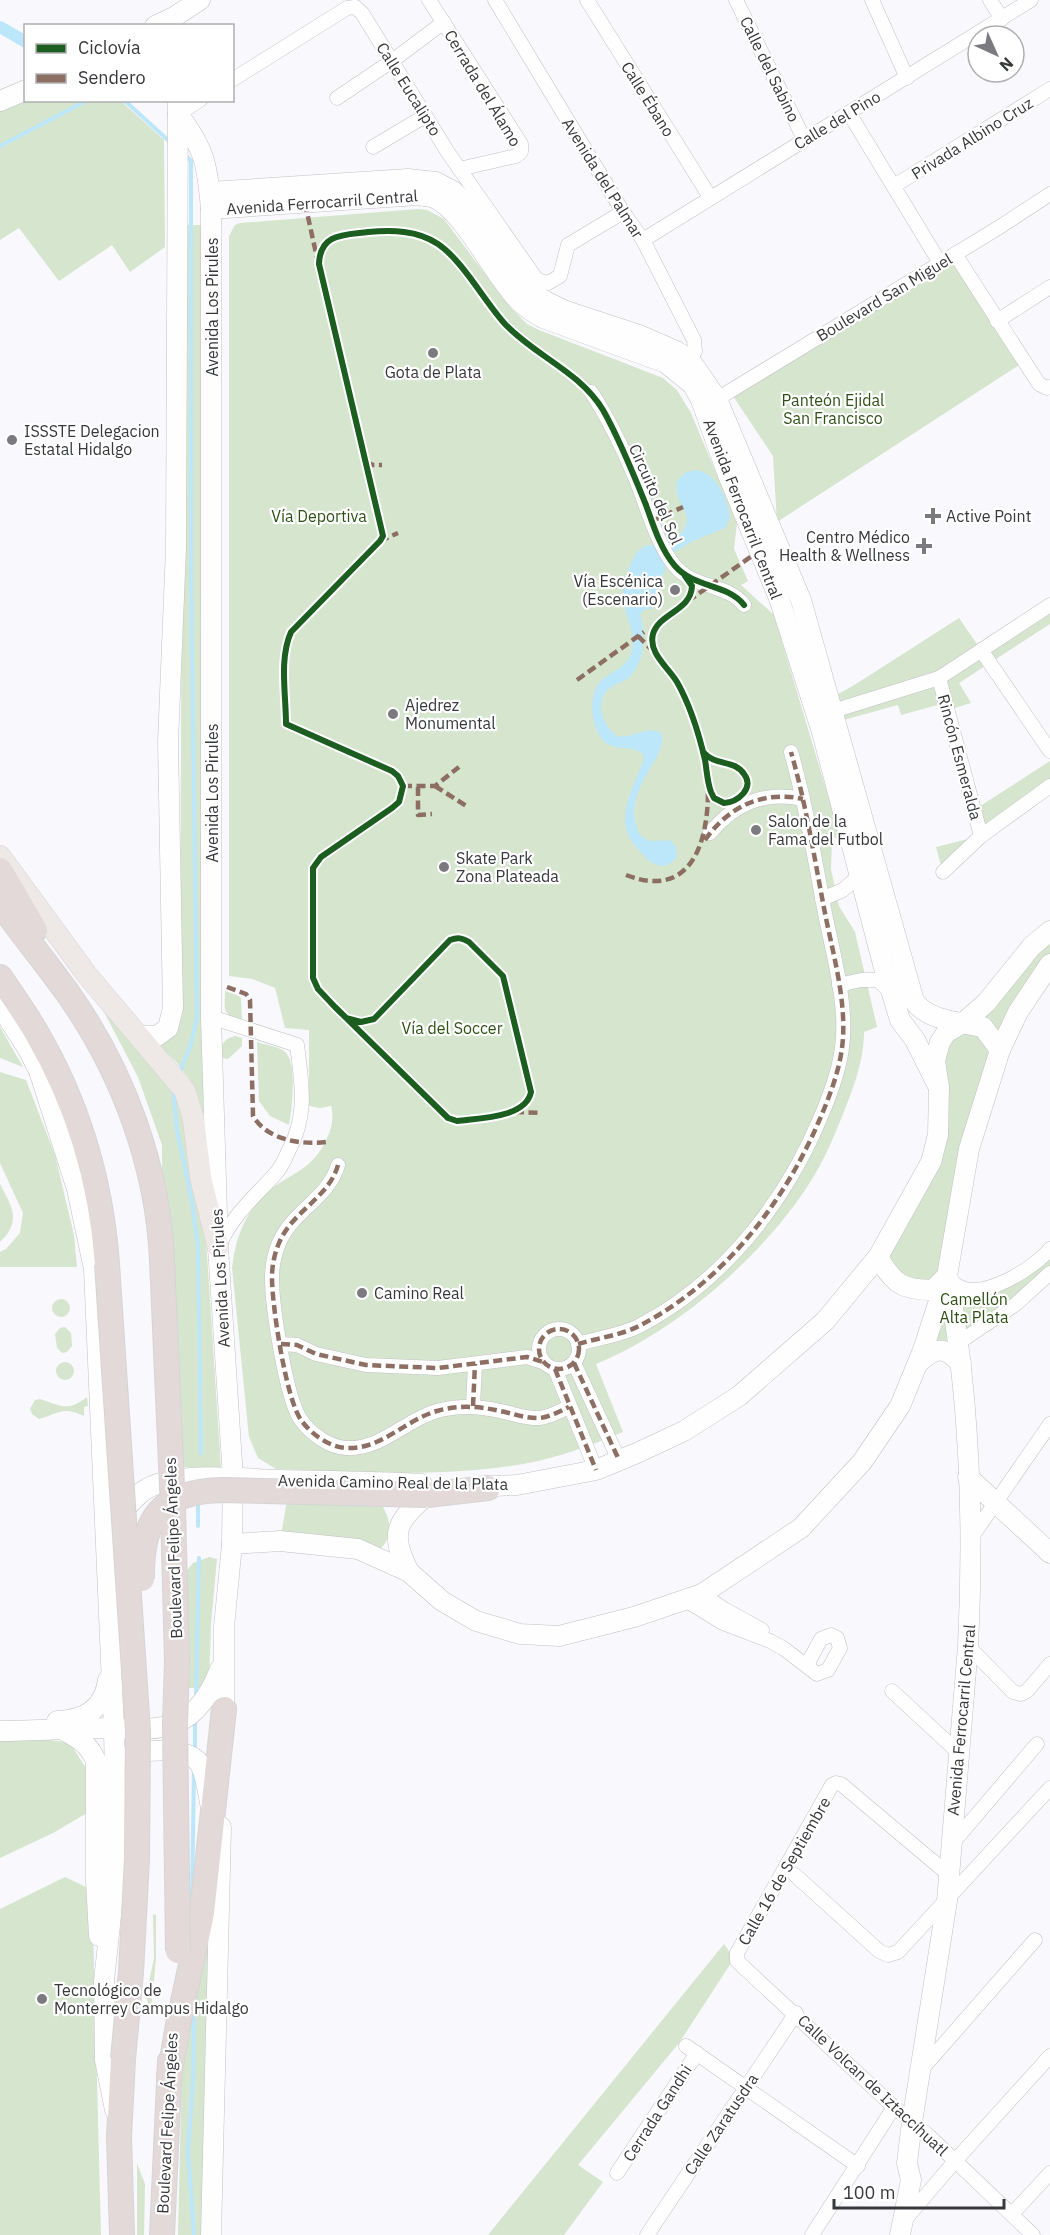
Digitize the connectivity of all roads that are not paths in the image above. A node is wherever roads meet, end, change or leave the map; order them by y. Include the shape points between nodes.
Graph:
1 (200, 0) edge
2 (429, 0) edge
3 (495, 0) edge
4 (586, 0) edge
5 (736, 0) edge
6 (872, 0) edge
7 (990, 0) edge
8 (1031, 0) edge
9 (355, 3) edge
10 (174, 14) edge
11 (1002, 19) junction
12 (444, 22) junction
13 (158, 24) edge
14 (392, 61) junction
15 (907, 78) junction
16 (234, 79) edge
17 (1050, 89) edge
18 (24, 91) edge
19 (337, 98) dead end
20 (0, 101) edge
21 (194, 102) edge
22 (178, 107) edge
23 (849, 113) junction
24 (424, 116) junction
25 (804, 139) junction
26 (373, 147) dead end
27 (459, 169) junction
28 (894, 186) junction
29 (1050, 194) edge
30 (710, 197) junction
31 (211, 201) junction
32 (623, 212) junction
33 (643, 240) junction
34 (955, 254) junction
35 (940, 263) junction
36 (1050, 287) edge
37 (997, 321) junction
38 (619, 337) junction
39 (690, 360) junction
40 (1049, 388) edge
41 (591, 392) dead end
42 (717, 399) junction
43 (744, 605) dead end
44 (1050, 605) edge
45 (981, 650) junction
46 (939, 678) junction
47 (833, 711) junction
48 (1050, 751) edge
49 (791, 752) dead end
50 (1050, 786) edge
51 (803, 799) junction
52 (710, 833) dead end
53 (981, 836) junction
54 (0, 856) edge
55 (0, 870) edge
56 (943, 872) dead end
57 (861, 874) junction
58 (822, 898) junction
59 (0, 903) edge
60 (1050, 931) edge
61 (44, 958) junction
62 (1050, 964) edge
63 (0, 977) edge
64 (839, 985) junction
65 (892, 994) junction
66 (0, 1006) edge
67 (211, 1017) junction
68 (964, 1022) junction
69 (139, 1036) junction
70 (1000, 1050) junction
71 (939, 1088) junction
72 (338, 1165) dead end
73 (218, 1247) junction
74 (1050, 1249) edge
75 (878, 1257) junction
76 (1050, 1274) edge
77 (947, 1276) junction
78 (1004, 1282) junction
79 (1016, 1304) junction
80 (281, 1344) junction
81 (578, 1344) junction
82 (959, 1353) junction
83 (574, 1363) junction
84 (918, 1363) junction
85 (475, 1364) junction
86 (549, 1366) junction
87 (473, 1406) junction
88 (569, 1407) junction
89 (1050, 1424) edge
90 (232, 1442) junction
91 (619, 1460) junction
92 (596, 1470) junction
93 (968, 1477) junction
94 (233, 1478) junction
95 (266, 1479) junction
96 (488, 1488) junction
97 (427, 1495) junction
98 (995, 1500) junction
99 (107, 1536) junction
100 (969, 1540) junction
101 (266, 1543) junction
102 (232, 1544) junction
103 (1050, 1553) edge
104 (409, 1572) junction
105 (228, 1579) junction
106 (694, 1597) junction
107 (112, 1645) junction
108 (968, 1646) junction
109 (224, 1658) junction
110 (810, 1662) dead end
111 (1050, 1664) edge
112 (112, 1667) junction
113 (135, 1684) junction
114 (892, 1691) dead end
115 (224, 1709) junction
116 (0, 1720) edge
117 (169, 1724) junction
118 (63, 1730) junction
119 (114, 1730) junction
120 (0, 1731) edge
121 (1037, 1744) dead end
122 (959, 1753) junction
123 (114, 1764) junction
124 (1050, 1788) edge
125 (212, 1815) junction
126 (951, 1845) junction
127 (948, 1874) junction
128 (795, 1875) dead end
129 (947, 1901) junction
130 (1035, 1940) dead end
131 (737, 1961) joint
132 (104, 1981) junction
133 (796, 2013) junction
134 (1050, 2056) edge
135 (920, 2070) junction
136 (169, 2077) junction
137 (746, 2087) junction
138 (894, 2107) junction
139 (912, 2122) junction
140 (119, 2137) junction
141 (955, 2161) junction
142 (858, 2166) junction
143 (617, 2173) dead end
144 (1050, 2173) edge
145 (1012, 2214) junction
146 (895, 2232) edge
147 (122, 2235) edge
148 (162, 2235) edge
149 (211, 2235) edge
150 (647, 2235) edge
151 (812, 2235) edge
152 (1032, 2235) edge

1 - 10 street
2 - 12 street, Cerrada del Álamo
3 - 32 street, Avenida del Palmar
4 - 30 street, Calle Ébano
5 - 25 street, Calle del Sabino
6 - 15 street
7 - 11 street
8 - 11 street, Calle del Pino
9 - 14 street, Calle Eucalipto
9 - 16 street, Calle Eucalipto
10 - 13 street
11 - 15 street, Calle del Pino
12 - 14 street
12 - 27 street, Cerrada del Álamo via 521,144 521,152 516,156
14 - 19 street
14 - 24 street, Calle Eucalipto
15 - 23 street, Calle del Pino
17 - 28 street, Privada Albino Cruz
18 - 20 street
21 - 22 street
22 - 31 street, Avenida Los Pirules via 202,151
22 - 69 street via 176,548 168,742 172,1008 168,1028 157,1036
23 - 25 street, Calle del Pino
23 - 28 street
24 - 26 street
24 - 27 street, Calle Eucalipto
25 - 30 street, Calle del Pino
27 - 32 street, Calle Eucalipto via 537,280 548,283 560,276 568,245
28 - 35 street
29 - 34 street, Boulevard San Miguel
30 - 33 street, Calle del Pino
31 - 38 street, Avenida Ferrocarril Central via 431,197 456,216 510,290 530,310 543,318
31 - 67 street, Avenida Los Pirules
32 - 33 street, Avenida del Palmar
33 - 39 street, Avenida del Palmar via 694,340 695,351
34 - 35 street, Boulevard San Miguel
34 - 37 street
35 - 42 street, Boulevard San Miguel
36 - 37 street
37 - 40 street via 1039,384
38 - 39 street, Avenida Ferrocarril Central via 676,351
38 - 57 street, Avenida Ferrocarril Central via 666,363 693,386 701,400 779,598 822,732
39 - 42 street, Avenida Ferrocarril Central
41 - 43 street, Circuito del Sol via 617,438 673,564 685,576 731,593
42 - 47 street, Avenida Ferrocarril Central via 801,600
44 - 45 street, Rincón Esmeralda
45 - 46 street, Rincón Esmeralda
45 - 48 street
46 - 47 street, Rincón Esmeralda
46 - 53 street, Rincón Esmeralda
47 - 68 street, Avenida Ferrocarril Central via 914,1001 926,1012
49 - 51 street
50 - 53 street, Rincón Esmeralda
51 - 52 street via 778,796 737,807
51 - 58 street
53 - 56 street, Rincón Esmeralda
54 - 69 main road via 87,975
55 - 61 highway
57 - 58 street via 843,890
57 - 65 street, Avenida Ferrocarril Central
58 - 64 street
59 - 61 highway, Boulevard Felipe Ángeles
60 - 68 street, Avenida Camino Real de la Plata
61 - 136 highway, Boulevard Felipe Ángeles, bridge via 92,1031 117,1080 141,1140 161,1239 177,1661 178,1951
62 - 70 street via 1018,1012
63 - 113 highway, bridge via 59,1076 91,1162 105,1240
64 - 65 street via 878,980
64 - 81 street via 842,1047 829,1099 805,1155 777,1200 710,1277 675,1304 638,1327
65 - 71 street, Avenida Ferrocarril Central via 900,1020 915,1040
66 - 99 street via 28,1049 43,1082 77,1189 94,1269
67 - 73 street, Avenida Los Pirules
67 - 73 street via 297,1045 303,1102 300,1129 279,1170 244,1204
68 - 70 street, Avenida Ferrocarril Central via 983,1027
68 - 71 street, Avenida Camino Real de la Plata via 946,1033 936,1051
69 - 73 main road via 185,1090
70 - 77 street via 969,1149
71 - 75 street, Avenida Camino Real de la Plata via 938,1135 931,1162
72 - 80 street via 330,1184 289,1223 276,1252 273,1289
73 - 90 street, Avenida Los Pirules
74 - 78 street via 1028,1270
75 - 77 street via 887,1272 904,1287 933,1290
75 - 91 street, Avenida Camino Real de la Plata via 825,1321 739,1396 684,1431
76 - 79 street
77 - 78 street via 958,1287 971,1289
77 - 82 street, Avenida Ferrocarril Central
77 - 84 street
78 - 79 street
79 - 82 street
80 - 85 street via 366,1365 438,1368
80 - 87 street via 291,1401 300,1419 329,1443 345,1448 378,1442 419,1417 454,1406
81 - 83 street
81 - 86 street via 565,1330 547,1332 538,1349
82 - 84 street via 932,1351
82 - 93 street, Avenida Ferrocarril Central
83 - 86 street via 562,1369
83 - 91 street
84 - 106 street via 900,1406 862,1462 801,1528
85 - 86 street via 527,1357
85 - 87 street
86 - 88 street
87 - 88 street via 539,1418
88 - 92 street
89 - 98 street
90 - 94 street, Avenida Los Pirules
90 - 95 street via 245,1467
91 - 92 street, Avenida Camino Real de la Plata
92 - 96 street, Avenida Camino Real de la Plata
93 - 98 street
93 - 100 street, Avenida Ferrocarril Central
94 - 95 street, Avenida Camino Real de la Plata
94 - 99 street, Avenida Camino Real de la Plata via 179,1479 147,1489 131,1503
94 - 102 street, Avenida Los Pirules
95 - 96 street, Avenida Camino Real de la Plata
96 - 97 highway
97 - 104 street via 406,1513 398,1527 397,1543
97 - 113 highway, bridge via 204,1490 170,1503 154,1516 142,1550 142,1659
98 - 100 street
98 - 103 street
99 - 107 street
100 - 108 street, Avenida Ferrocarril Central
101 - 102 street
101 - 104 street via 358,1549
101 - 105 street via 246,1555
102 - 105 street, Avenida Los Pirules
104 - 106 street via 442,1601 476,1621 520,1634 560,1636
105 - 109 street, Avenida Los Pirules
106 - 110 street via 723,1623
107 - 112 street
107 - 116 street via 106,1691 102,1702 90,1713 64,1720
108 - 111 street via 1020,1694
108 - 122 street, Avenida Ferrocarril Central
109 - 115 street
109 - 117 street via 203,1705
112 - 117 street via 140,1708
112 - 119 street
113 - 140 highway, bridge via 137,1859
114 - 122 street
115 - 125 highway
115 - 149 street
117 - 119 street via 147,1730
118 - 119 street
118 - 120 street
118 - 132 street via 82,1740 96,1761 96,1881
119 - 123 street
121 - 126 street
122 - 126 street, Avenida Ferrocarril Central
123 - 125 street via 128,1755 147,1752 191,1756 201,1765
123 - 132 street via 114,1888
124 - 129 street
125 - 136 highway via 202,1913
126 - 127 street, Avenida Ferrocarril Central
127 - 129 street, Avenida Ferrocarril Central
127 - 131 street, Calle 16 de Septiembre via 836,1783 737,1953
128 - 129 street via 888,1955 898,1952
129 - 135 street, Avenida Ferrocarril Central
130 - 135 street
131 - 133 street, Calle Volcan de Iztaccíhuatl
132 - 140 street via 105,2060
133 - 137 street, Calle Zaratusdra
133 - 138 street, Calle Volcan de Iztaccíhuatl
134 - 141 street
135 - 139 street, Avenida Ferrocarril Central
136 - 148 highway, Boulevard Felipe Ángeles
137 - 142 street
137 - 143 street, Cerrada Gandhi via 692,2049
137 - 150 street, Calle Zaratusdra
138 - 139 street, Calle Volcan de Iztaccíhuatl
138 - 142 street
139 - 141 street, Calle Volcan de Iztaccíhuatl
139 - 146 street, Avenida Ferrocarril Central via 908,2163 911,2180
140 - 147 highway
141 - 145 street, Calle Volcan de Iztaccíhuatl
141 - 146 street
142 - 151 street
144 - 145 street
145 - 152 street, Calle Volcan de Iztaccíhuatl

